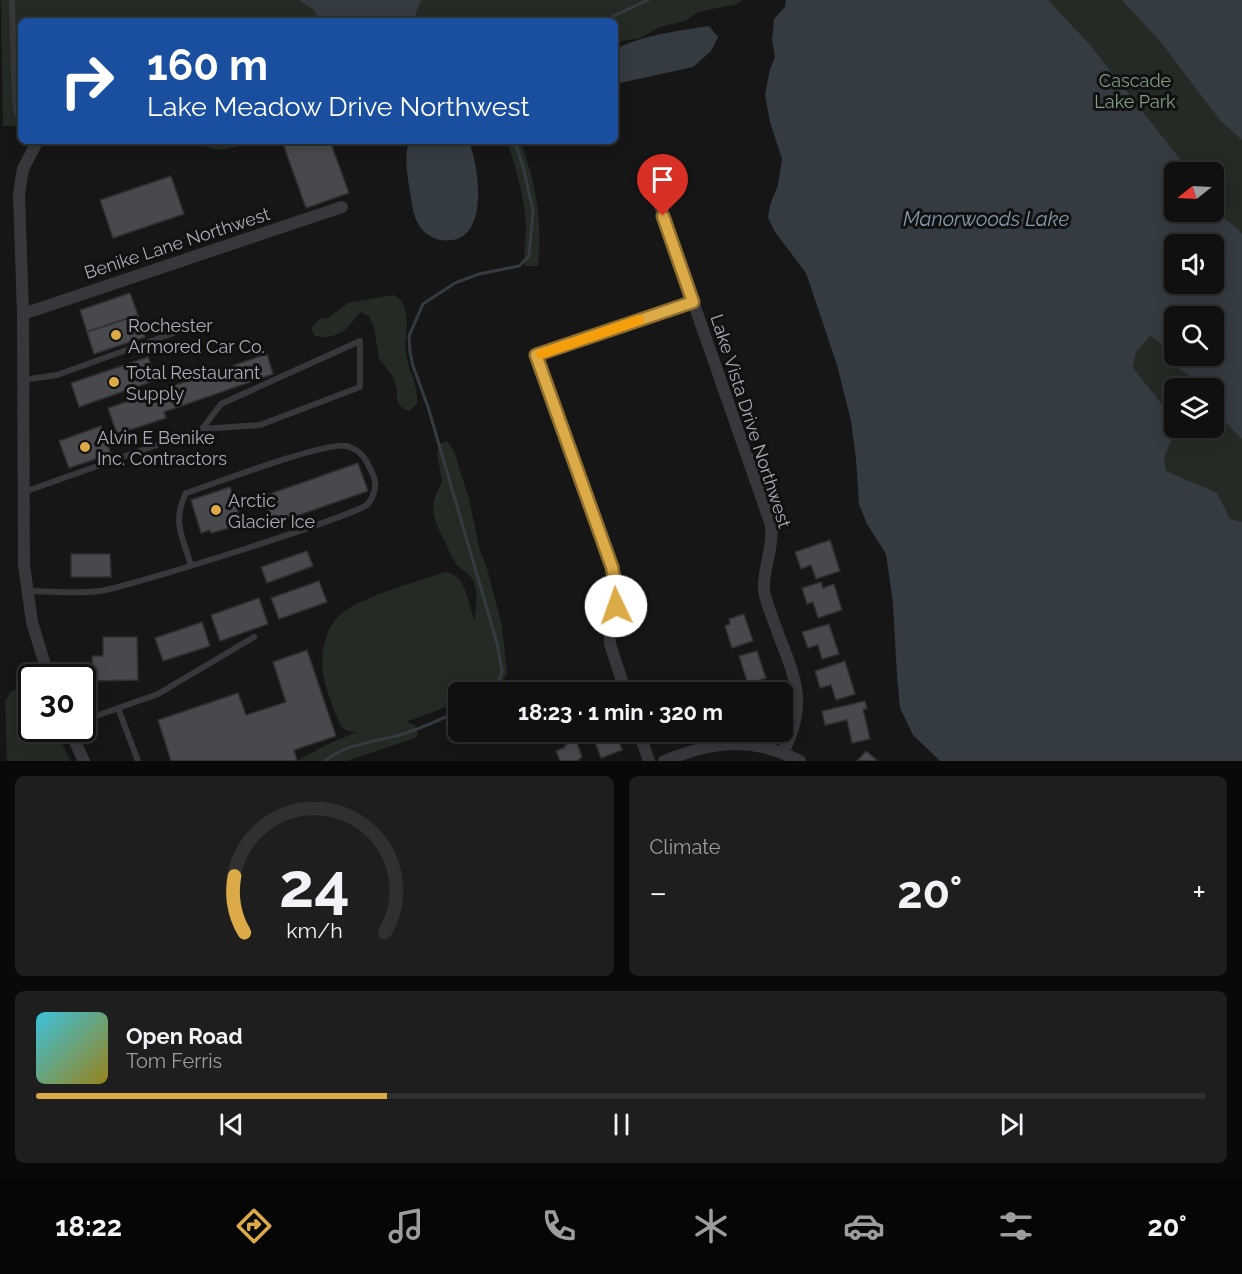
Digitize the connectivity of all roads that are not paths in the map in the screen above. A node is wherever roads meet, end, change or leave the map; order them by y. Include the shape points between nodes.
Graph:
1 (12, 0) edge
2 (18, 116) edge
3 (35, 144) edge
4 (648, 172) dead end
5 (342, 207) dead end
6 (693, 302) junction
7 (22, 314) junction
8 (193, 327) dead end
9 (22, 380) junction
10 (202, 429) junction
11 (23, 492) junction
12 (191, 565) junction
13 (27, 591) junction
14 (254, 637) dead end
15 (45, 664) edge
16 (622, 682) edge
17 (118, 708) junction
18 (96, 716) edge
19 (75, 742) edge
20 (642, 742) edge
21 (783, 752) junction
22 (84, 761) edge
23 (138, 761) edge
24 (649, 761) edge
25 (664, 761) edge
26 (800, 761) edge

1 - 2 lane
3 - 7 street via 23,169 19,194
4 - 6 street, Lake Vista Drive Northwest
5 - 7 street, Benike Lane Northwest
6 - 16 street via 536,355 614,574 617,599 610,644
6 - 21 street, Lake Vista Drive Northwest via 771,525 773,538 764,589 798,700 794,730
7 - 9 street
8 - 9 lane via 57,375
9 - 11 street
10 - 10 lane via 260,425 360,387 360,341 221,404
10 - 11 lane
11 - 13 street
12 - 12 lane via 178,520 186,493 314,450 346,446 365,455 376,479 367,506
12 - 13 lane via 100,591
13 - 15 street
14 - 17 lane via 158,694
17 - 18 lane
17 - 23 lane
19 - 22 street
20 - 24 street
21 - 25 street via 731,743 701,747
21 - 26 street

